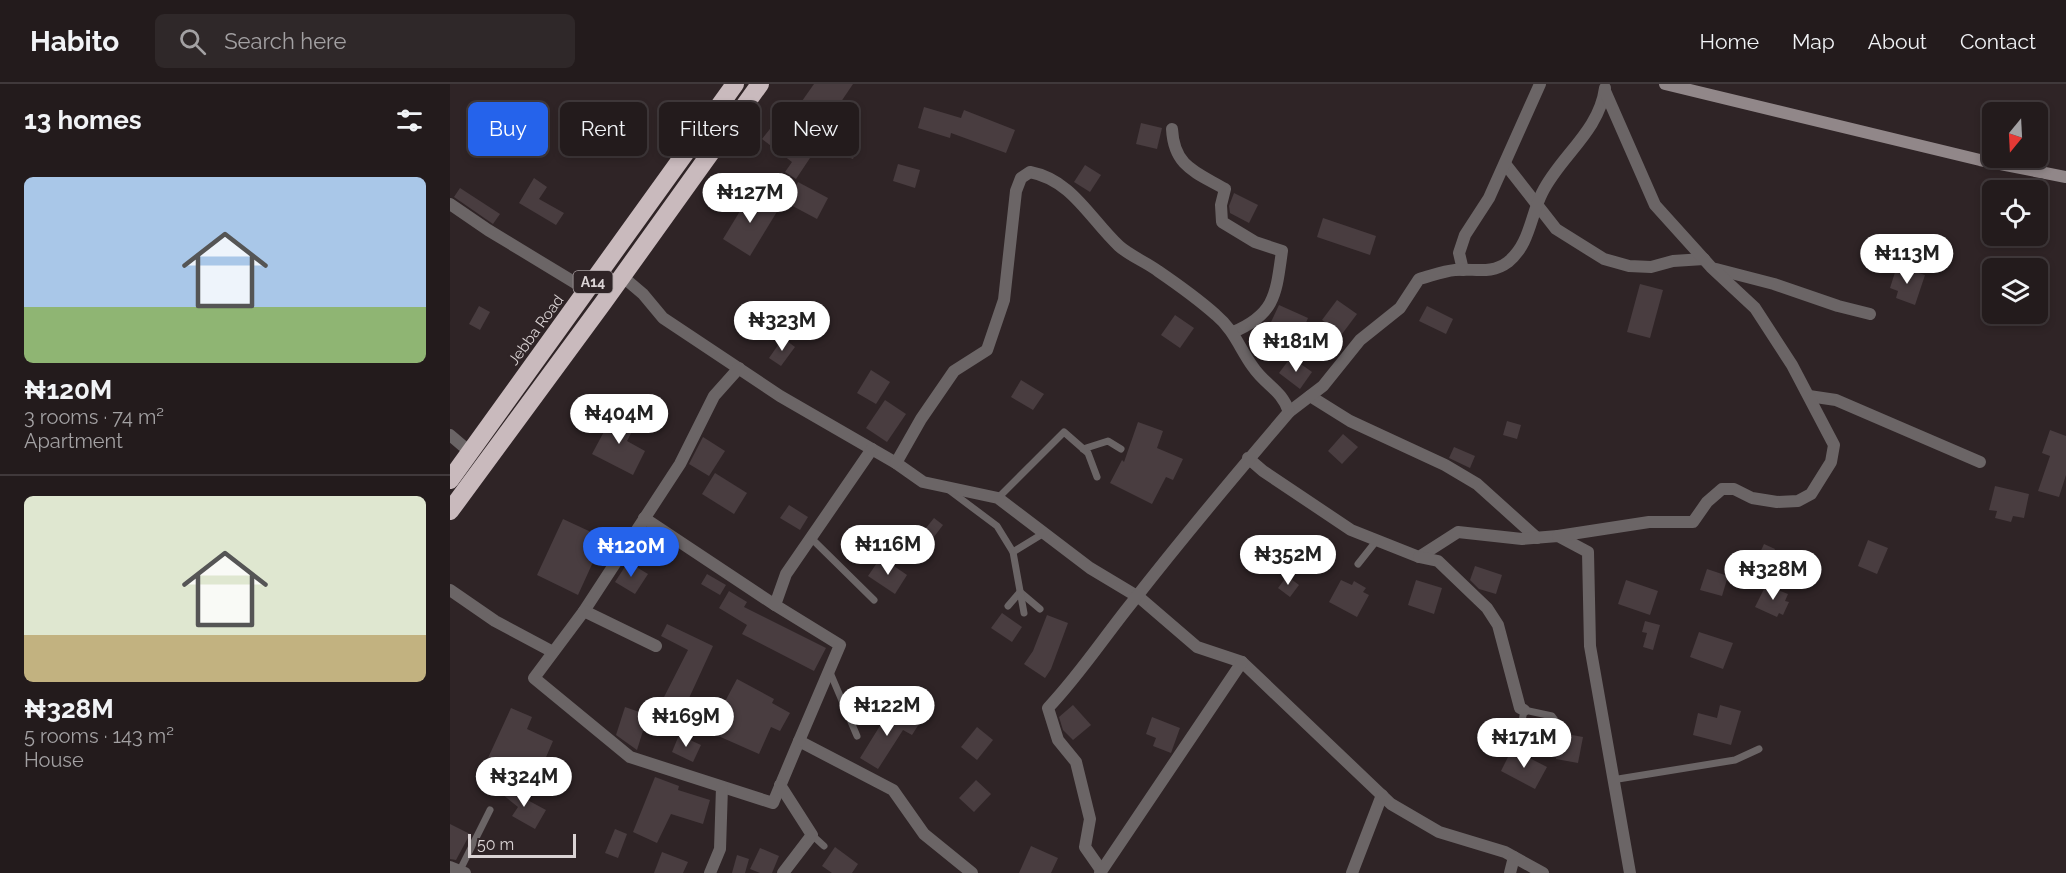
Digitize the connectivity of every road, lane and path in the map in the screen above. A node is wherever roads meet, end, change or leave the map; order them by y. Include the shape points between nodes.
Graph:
1 (735, 84) edge
2 (760, 84) edge
3 (1540, 84) edge
4 (1665, 84) edge
5 (1605, 88) edge
6 (1172, 129) dead end
7 (1506, 165) junction
8 (2066, 177) edge
9 (450, 204) edge
10 (1538, 204) junction
11 (1707, 263) junction
12 (1463, 270) junction
13 (622, 277) junction
14 (587, 290) junction
15 (1870, 314) dead end
16 (1233, 332) junction
17 (739, 368) junction
18 (1310, 396) junction
19 (1809, 396) junction
20 (1289, 412) junction
21 (450, 435) edge
22 (872, 449) junction
23 (1083, 449) junction
24 (1121, 449) dead end
25 (470, 452) junction
26 (1248, 458) junction
27 (1980, 462) dead end
28 (896, 463) junction
29 (1097, 477) dead end
30 (450, 480) edge
31 (943, 486) junction
32 (998, 498) junction
33 (450, 511) edge
34 (644, 518) junction
35 (1044, 533) junction
36 (1558, 536) junction
37 (811, 538) junction
38 (1537, 538) junction
39 (1377, 540) junction
40 (1013, 552) junction
41 (1419, 557) junction
42 (1358, 564) dead end
43 (450, 590) edge
44 (1020, 592) junction
45 (1137, 596) junction
46 (874, 600) dead end
47 (776, 605) junction
48 (1008, 606) dead end
49 (1040, 609) dead end
50 (584, 611) junction
51 (1024, 614) dead end
52 (656, 646) dead end
53 (553, 652) junction
54 (1242, 662) junction
55 (829, 670) junction
56 (1524, 710) junction
57 (1560, 727) dead end
58 (857, 736) dead end
59 (1510, 738) dead end
60 (798, 741) junction
61 (1759, 749) dead end
62 (1612, 780) junction
63 (780, 785) junction
64 (722, 787) junction
65 (1382, 795) junction
66 (490, 810) dead end
67 (812, 835) junction
68 (825, 846) dead end
69 (1514, 857) junction
70 (458, 870) edge
71 (1100, 872) edge
72 (710, 873) edge
73 (783, 873) edge
74 (972, 873) edge
75 (1352, 873) edge
76 (1510, 873) edge
77 (1543, 873) edge
78 (1630, 873) edge

1 - 14 highway, Jebba Road / A14
2 - 13 highway
3 - 7 street
4 - 8 street
5 - 10 street via 1598,113
5 - 11 street via 1655,205
6 - 16 street via 1173,144 1182,164 1225,189 1222,222 1255,242 1282,251 1276,292 1266,310 1253,324
7 - 10 street
7 - 12 street via 1465,235 1459,253
9 - 14 street
10 - 11 street via 1556,229 1604,259 1651,267 1673,261
10 - 12 street via 1524,245 1507,263 1489,271
11 - 15 street
11 - 19 street via 1755,308
12 - 18 street via 1419,279 1400,308 1360,340 1323,386
13 - 17 street via 663,318
13 - 33 highway
14 - 25 highway, Jebba Road / A14
16 - 20 street via 1253,368 1284,398
16 - 28 street via 1209,309 1120,247 1087,207 1068,191 1045,175 1030,172 1021,178 1016,191 1004,300 987,350 954,371
17 - 22 street
17 - 34 street via 714,396 680,464
18 - 20 street
18 - 38 street via 1350,422 1445,465 1477,484
19 - 27 street via 1836,400
19 - 36 street via 1834,445 1831,462 1811,494 1798,501 1777,502 1722,489 1693,522 1649,522
20 - 26 street
21 - 25 street
22 - 28 street
22 - 37 street
23 - 24 lane via 1108,441
23 - 29 lane
23 - 32 lane via 1064,432
25 - 30 highway, Jebba Road / A14
26 - 39 street via 1351,530
26 - 45 street
28 - 31 street via 923,482
31 - 32 street
31 - 40 lane via 997,526
32 - 35 street
34 - 47 street
34 - 50 street
35 - 40 lane
35 - 45 street via 1090,568
36 - 38 street
36 - 62 street via 1587,552 1590,646
37 - 46 lane
37 - 47 street via 786,574
38 - 41 street via 1458,532
39 - 41 street
39 - 42 lane
40 - 44 lane
41 - 56 street via 1438,561 1487,608 1498,625 1520,708
43 - 53 street via 495,621
44 - 48 lane
44 - 49 lane
44 - 51 lane
45 - 54 street via 1197,647
45 - 71 street via 1076,678 1048,708 1058,740 1076,762 1089,819 1085,847
47 - 55 street via 840,645
50 - 52 street
50 - 53 street
53 - 64 street via 534,678 630,757
54 - 65 street
54 - 71 street
55 - 58 lane
55 - 60 street
56 - 57 lane via 1552,716
56 - 59 lane via 1521,727
60 - 63 street
60 - 74 street via 893,790 924,834
61 - 62 lane via 1735,760
62 - 78 street
63 - 64 street via 773,802
63 - 67 street
64 - 72 street via 720,849
65 - 69 street via 1439,832
65 - 75 street
66 - 70 lane
67 - 68 lane
67 - 73 street
69 - 76 street
69 - 77 street

